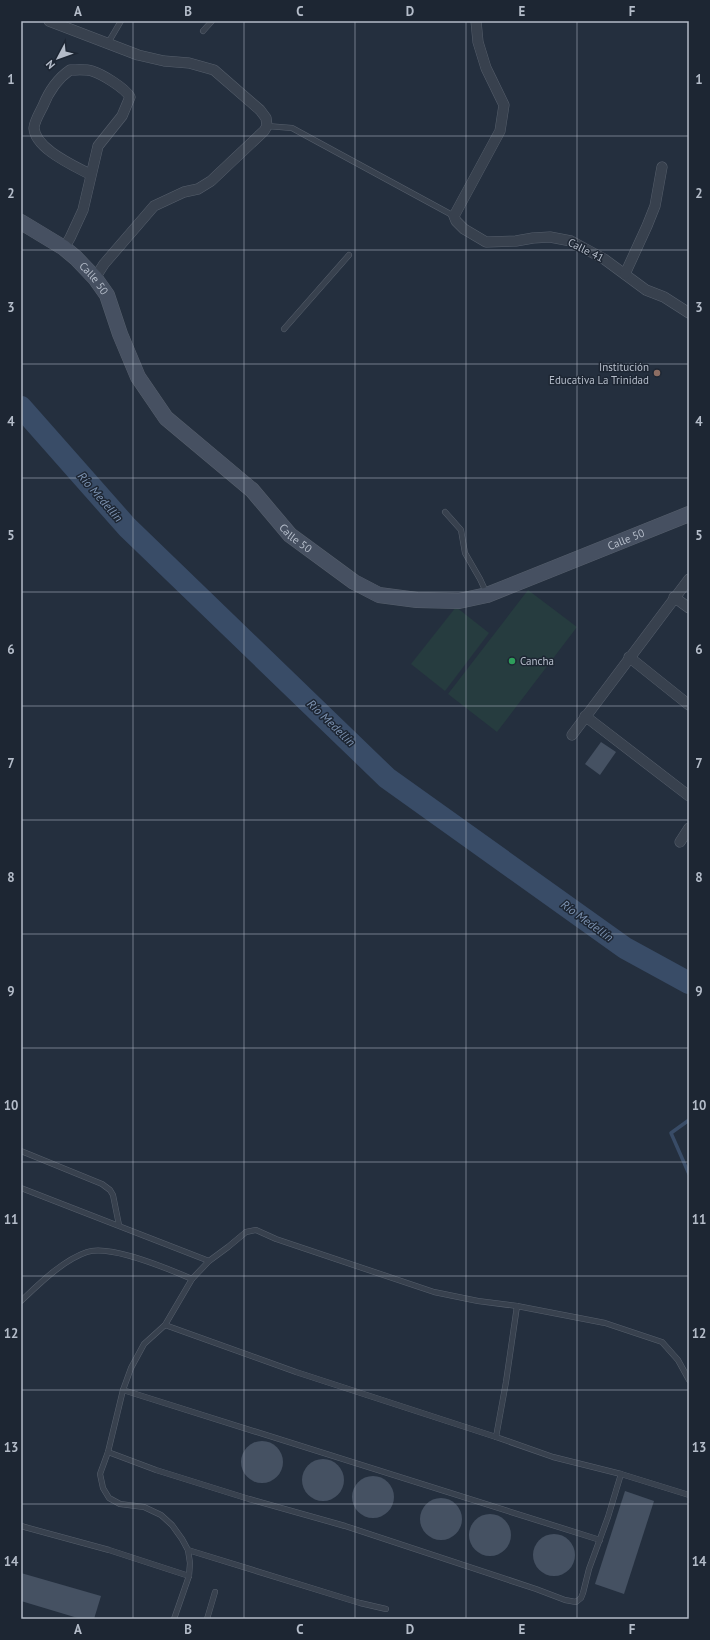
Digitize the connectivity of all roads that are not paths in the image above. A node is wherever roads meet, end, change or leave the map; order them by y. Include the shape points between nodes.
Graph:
1 (49, 21) edge
2 (121, 21) edge
3 (212, 21) edge
4 (476, 21) edge
5 (203, 31) dead end
6 (108, 43) junction
7 (267, 126) junction
8 (662, 167) dead end
9 (91, 175) junction
10 (454, 216) junction
11 (21, 222) edge
12 (64, 248) junction
13 (349, 255) dead end
14 (625, 274) junction
15 (95, 278) junction
16 (689, 313) edge
17 (284, 329) dead end
18 (445, 512) dead end
19 (689, 514) edge
20 (689, 579) edge
21 (487, 595) junction
22 (674, 597) junction
23 (689, 608) edge
24 (629, 657) junction
25 (689, 705) edge
26 (586, 716) junction
27 (572, 735) dead end
28 (689, 796) edge
29 (689, 828) edge
30 (680, 842) dead end
31 (21, 1151) edge
32 (21, 1188) edge
33 (119, 1226) junction
34 (209, 1261) junction
35 (192, 1279) junction
36 (21, 1301) edge
37 (518, 1306) junction
38 (166, 1325) junction
39 (689, 1380) edge
40 (124, 1390) junction
41 (496, 1437) junction
42 (108, 1452) junction
43 (621, 1474) junction
44 (689, 1495) edge
45 (21, 1526) edge
46 (600, 1540) junction
47 (188, 1550) junction
48 (189, 1576) junction
49 (215, 1592) dead end
50 (386, 1609) dead end
51 (174, 1619) edge
52 (206, 1619) edge

1 - 6 street
2 - 6 lane
3 - 5 lane
4 - 10 street via 478,42 486,68 504,106 500,131
6 - 7 street via 151,58 189,63 214,70 260,110 266,118
7 - 10 lane via 292,128
7 - 15 street via 211,181 198,189 184,192 154,206
8 - 14 street via 655,206
9 - 9 street via 98,146 122,116 130,97 114,83 93,71 70,70 61,76 49,93 34,127 36,138 45,149
9 - 12 street via 83,210
10 - 14 street, Calle 41 via 464,229 486,242 560,238 586,248
11 - 12 main road, Calle 50
12 - 15 main road, Calle 50
13 - 17 lane
14 - 16 street, Calle 41 via 646,290 664,297
15 - 21 main road, Calle 50 via 107,295 138,377 166,418 252,490 290,535 354,582 379,595 417,600 459,601
18 - 21 lane via 461,530 465,553
19 - 21 main road, Calle 50
20 - 22 street
22 - 23 street
22 - 24 street
24 - 25 street
24 - 26 street
26 - 27 street
26 - 28 street
29 - 30 street
31 - 33 lane via 102,1184 110,1190
32 - 33 lane
33 - 34 lane
34 - 35 lane
34 - 37 lane via 246,1232 256,1230 434,1292
35 - 36 lane via 173,1270 101,1250 73,1258
35 - 38 lane
37 - 39 lane via 605,1323 662,1342 678,1360
37 - 41 lane
38 - 40 lane via 144,1344 131,1368
38 - 41 lane via 296,1372
40 - 42 lane
40 - 46 lane
41 - 43 lane via 553,1457
42 - 46 lane via 156,1470 345,1526 576,1602 581,1598
42 - 47 lane via 100,1474 103,1488 109,1498 120,1504 144,1508 161,1515 172,1525
43 - 44 lane
43 - 46 lane
45 - 48 lane via 109,1550
47 - 48 lane
47 - 50 lane
48 - 51 lane
49 - 52 lane

